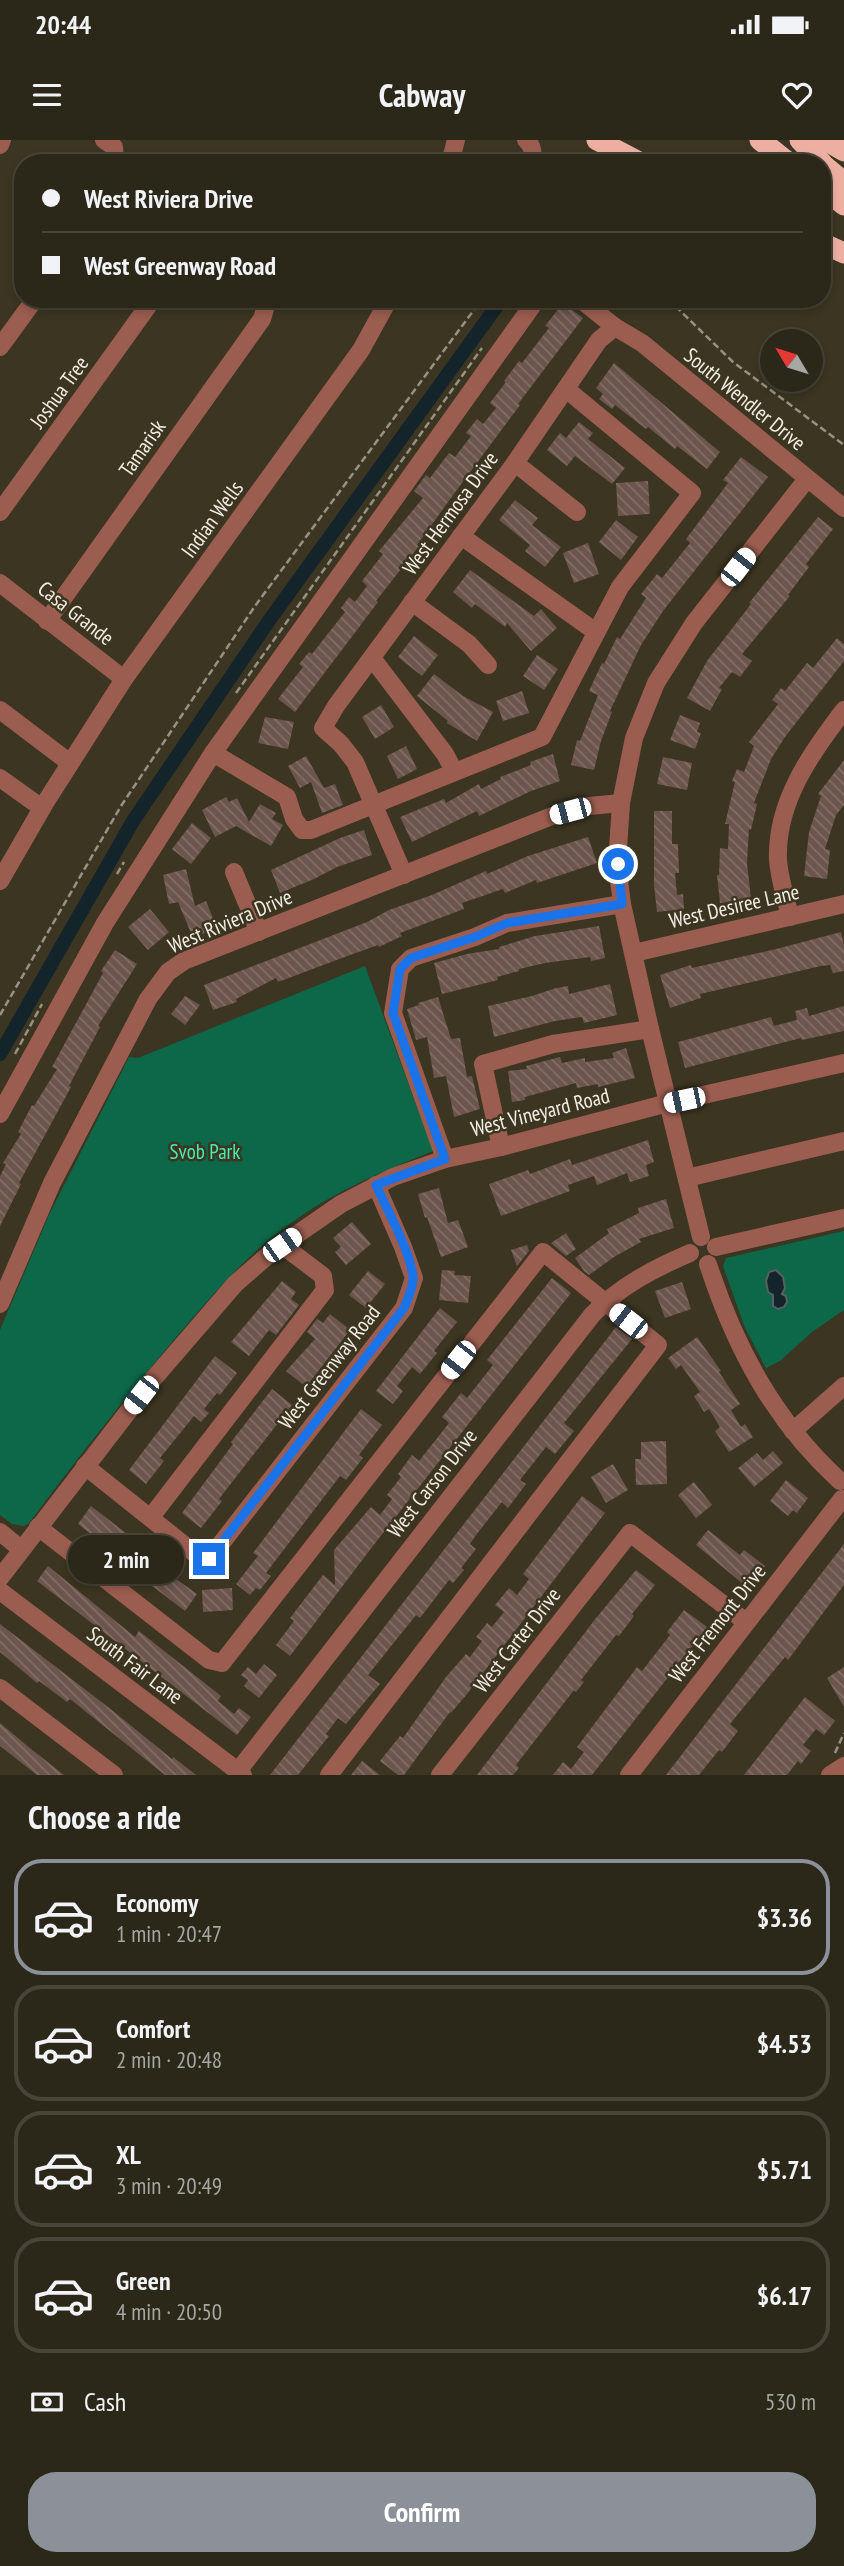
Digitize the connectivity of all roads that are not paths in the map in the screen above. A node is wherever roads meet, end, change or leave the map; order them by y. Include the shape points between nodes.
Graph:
1 (2, 140) edge
2 (104, 140) edge
3 (597, 140) edge
4 (760, 140) edge
5 (800, 140) edge
6 (825, 140) edge
7 (0, 145) edge
8 (844, 150) edge
9 (114, 154) edge
10 (624, 154) edge
11 (778, 154) edge
12 (813, 154) edge
13 (28, 308) edge
14 (147, 308) edge
15 (265, 308) edge
16 (383, 308) edge
17 (531, 308) edge
18 (591, 308) edge
19 (615, 327) junction
20 (0, 347) edge
21 (566, 389) junction
22 (515, 463) junction
23 (807, 479) junction
24 (844, 508) edge
25 (0, 512) edge
26 (577, 512) dead end
27 (461, 536) junction
28 (0, 583) edge
29 (412, 602) junction
30 (47, 621) junction
31 (596, 632) junction
32 (372, 658) junction
33 (488, 665) dead end
34 (124, 679) junction
35 (0, 709) edge
36 (844, 709) edge
37 (213, 753) junction
38 (69, 763) junction
39 (454, 771) junction
40 (0, 778) edge
41 (621, 803) junction
42 (373, 804) junction
43 (42, 808) junction
44 (6, 854) edge
45 (234, 872) dead end
46 (404, 875) junction
47 (0, 881) edge
48 (622, 904) junction
49 (844, 904) edge
50 (790, 917) junction
51 (259, 932) junction
52 (634, 953) junction
53 (650, 1029) junction
54 (844, 1063) edge
55 (668, 1103) junction
56 (0, 1114) edge
57 (844, 1141) edge
58 (501, 1147) junction
59 (445, 1159) junction
60 (687, 1178) junction
61 (376, 1185) junction
62 (844, 1218) edge
63 (709, 1242) junction
64 (282, 1245) junction
65 (690, 1253) junction
66 (708, 1264) junction
67 (604, 1303) junction
68 (0, 1304) edge
69 (844, 1386) edge
70 (793, 1431) junction
71 (85, 1466) junction
72 (842, 1479) edge
73 (843, 1500) edge
74 (151, 1517) junction
75 (38, 1527) junction
76 (0, 1532) edge
77 (21, 1549) junction
78 (0, 1578) edge
79 (0, 1591) edge
80 (747, 1622) junction
81 (0, 1688) edge
82 (240, 1773) edge
83 (114, 1775) edge
84 (329, 1775) edge
85 (440, 1775) edge
86 (629, 1775) edge

1 - 7 street
2 - 9 street via 114,147
3 - 10 highway
4 - 11 highway
5 - 12 highway
6 - 8 highway
13 - 20 street
14 - 25 street, Joshua Tree
15 - 30 street, Tamarisk via 262,319
16 - 34 street, Indian Wells via 361,350
17 - 37 street
18 - 19 street, South Wendler Drive
19 - 21 street, West Hermosa Drive via 599,340
19 - 23 street, South Wendler Drive via 642,343
21 - 22 street, West Hermosa Drive
21 - 31 street via 692,493 620,587
22 - 26 street
22 - 27 street, West Hermosa Drive
23 - 24 street, South Wendler Drive
23 - 41 street via 694,623 656,683 634,738
27 - 29 street, West Hermosa Drive
27 - 31 street
28 - 30 street, Casa Grande
29 - 32 street, West Hermosa Drive
29 - 33 street via 469,644
30 - 34 street, Casa Grande
31 - 39 street via 542,737
32 - 39 street
32 - 42 street, West Hermosa Drive via 323,728 355,762
34 - 38 street, Indian Wells
35 - 38 street
36 - 50 street via 816,747 785,807 778,859
37 - 42 street via 287,797 302,830
37 - 56 street via 99,934
38 - 43 street, Indian Wells
39 - 42 street
40 - 43 street
41 - 46 street, West Riviera Drive via 552,816
41 - 48 street via 618,864
42 - 46 street
43 - 44 street, Indian Wells
44 - 47 street, Indian Wells
45 - 51 street
46 - 51 street, West Riviera Drive
48 - 52 street
48 - 59 street via 507,923 411,958 400,969 393,1013
49 - 50 street, West Desiree Lane
50 - 52 street, West Desiree Lane
51 - 68 street, West Riviera Drive via 184,961 167,972 148,999 52,1183
52 - 53 street
53 - 55 street
53 - 58 street via 553,1044 483,1064
54 - 55 street, West Vineyard Road
55 - 58 street, West Vineyard Road
55 - 60 street
57 - 60 street
58 - 59 street, West Vineyard Road
59 - 61 street, West Vineyard Road
60 - 63 street
61 - 64 street, West Vineyard Road
61 - 74 street, West Greenway Road via 414,1278 404,1308 209,1559 193,1552
62 - 63 street
63 - 65 street via 692,1243
63 - 66 street via 716,1257
64 - 71 street, West Vineyard Road via 236,1284
64 - 74 street via 323,1276 325,1290
65 - 66 street via 695,1261
65 - 67 street, West Carson Drive via 642,1276
66 - 70 street via 737,1341 762,1388
67 - 75 street via 543,1251 222,1663 209,1660
67 - 82 street, West Carson Drive
67 - 84 street via 658,1345
69 - 70 street
70 - 72 street
71 - 74 street
71 - 75 street, West Vineyard Road
72 - 73 street via 838,1492
73 - 80 street, West Fremont Drive
75 - 77 street, West Vineyard Road
76 - 77 street
77 - 78 street, West Vineyard Road
79 - 82 street, South Fair Lane
80 - 85 street, West Carter Drive via 629,1533
80 - 86 street, West Fremont Drive
81 - 83 street

